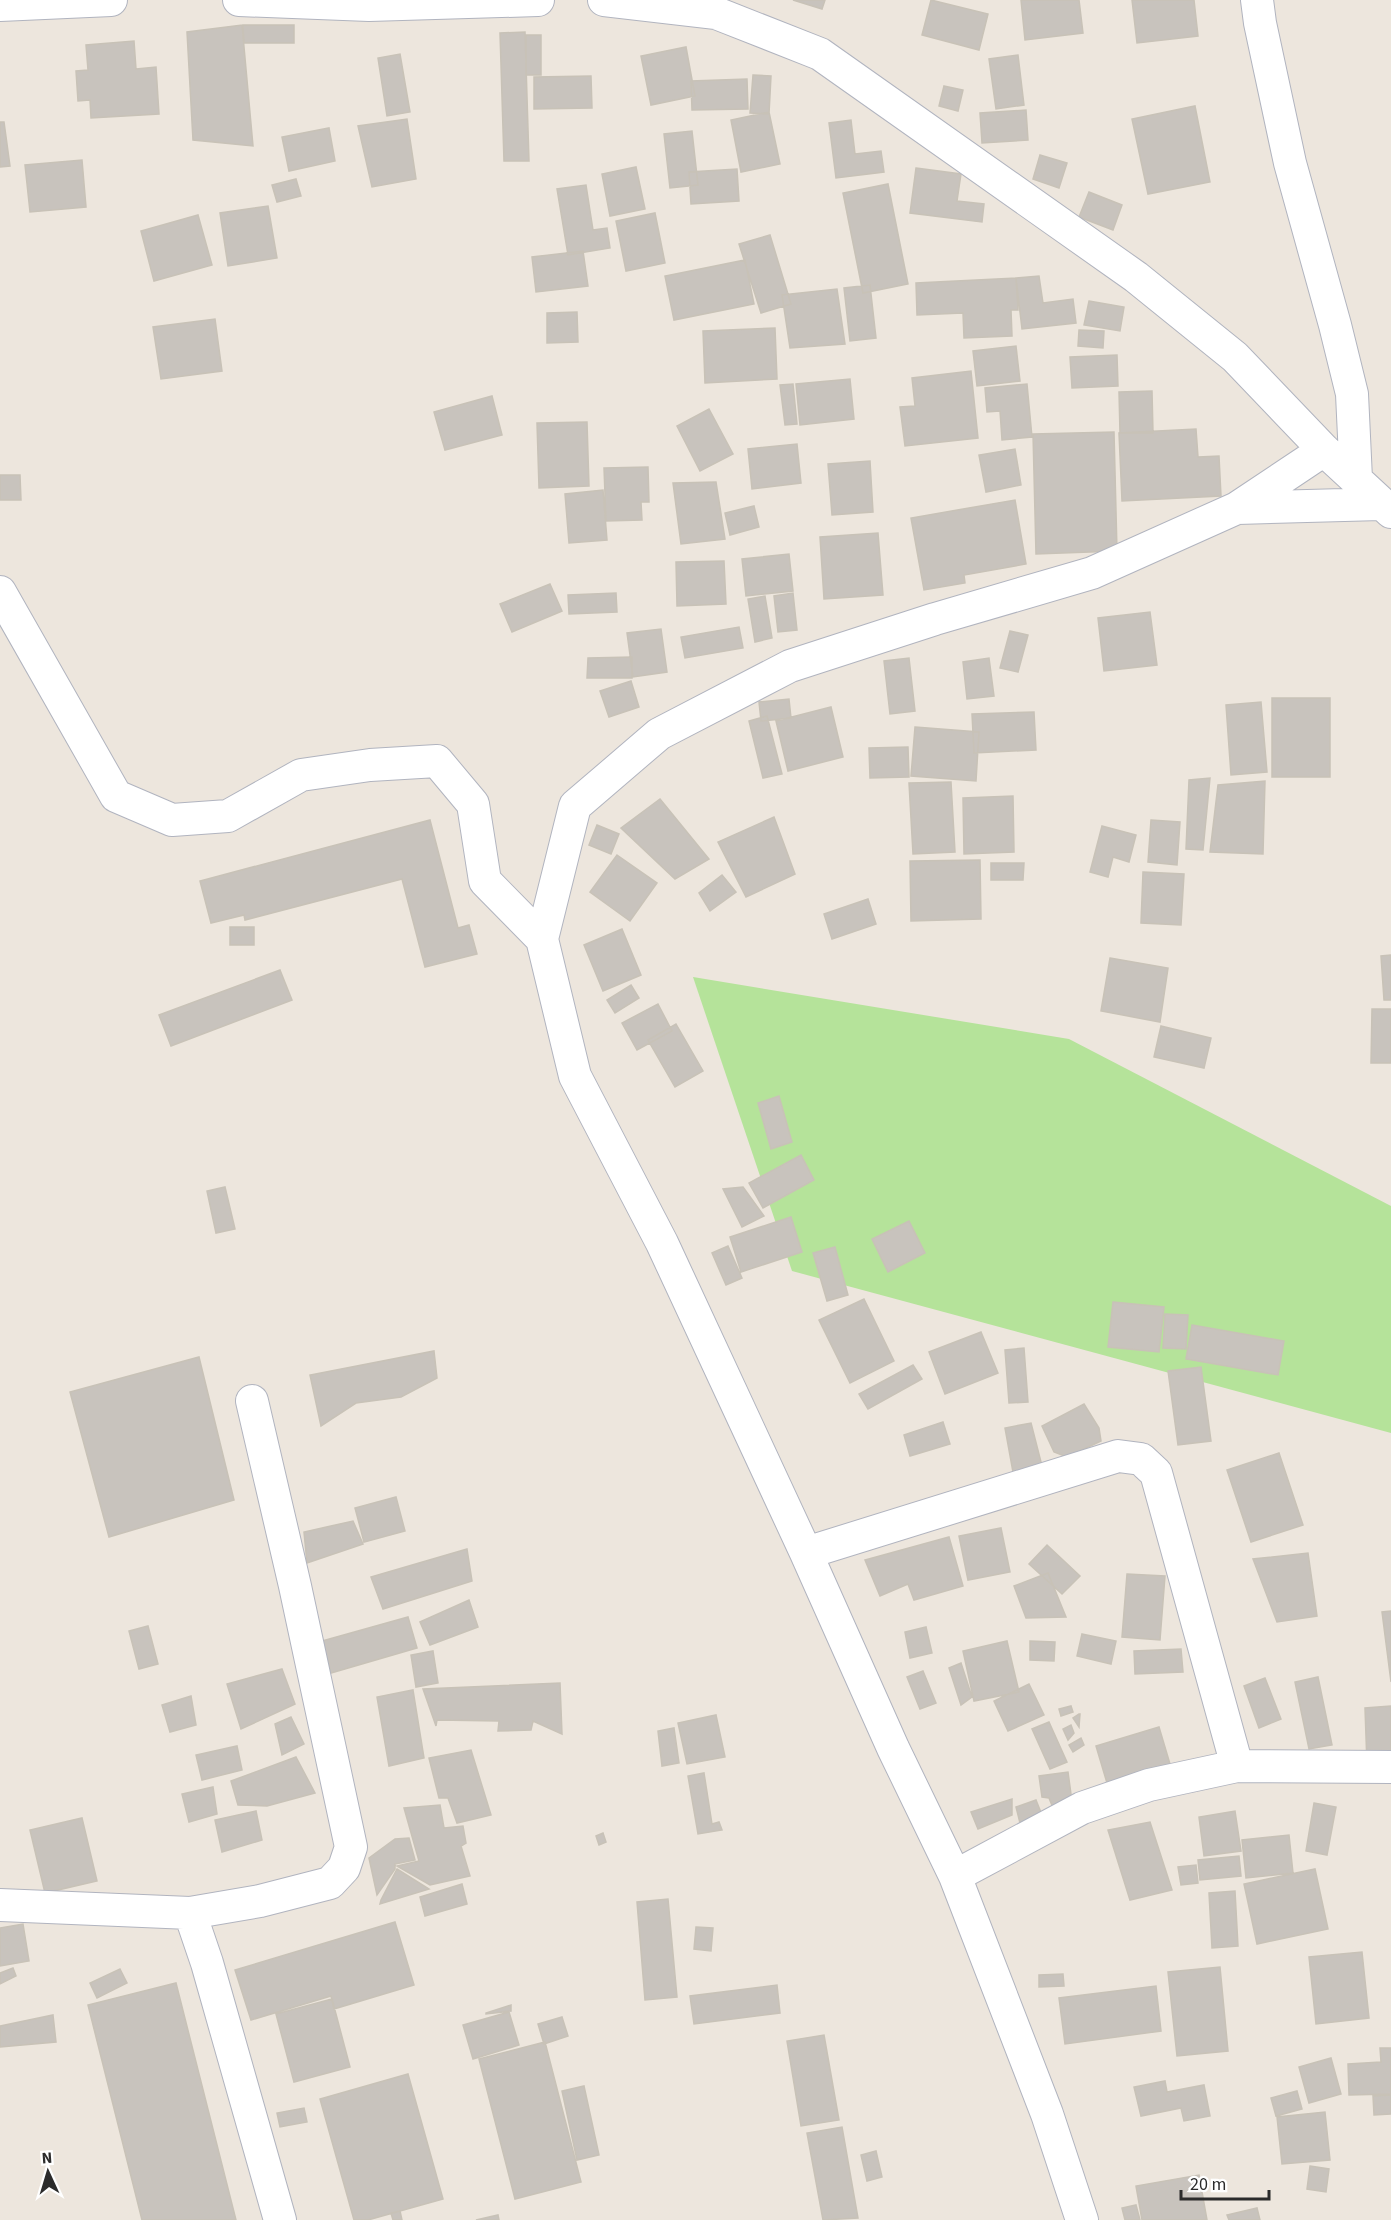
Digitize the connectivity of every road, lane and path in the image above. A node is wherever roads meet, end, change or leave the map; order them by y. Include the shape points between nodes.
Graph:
1 (111, 0) edge
2 (239, 0) edge
3 (538, 0) edge
4 (604, 0) edge
5 (1257, 0) edge
6 (0, 5) edge
7 (1324, 450) junction
8 (1356, 479) junction
9 (1237, 508) junction
10 (1386, 508) edge
11 (0, 592) edge
12 (542, 939) junction
13 (252, 1401) dead end
14 (806, 1553) junction
15 (1237, 1766) junction
16 (1391, 1767) edge
17 (955, 1876) junction
18 (0, 1905) edge
19 (190, 1913) junction
20 (280, 2220) edge
21 (1082, 2220) edge

1 - 6 street
2 - 3 street via 369,5
4 - 7 street via 716,13 820,54 1136,277 1235,357
5 - 8 street via 1290,163 1352,394
7 - 8 street
7 - 9 street
8 - 10 street
9 - 10 street
9 - 12 street via 1092,573 790,666 659,734 575,806
11 - 12 street via 116,796 172,820 228,816 301,775 437,761 473,804 485,881
12 - 14 street via 575,1076 662,1243
13 - 19 street via 351,1847 344,1868 330,1883
14 - 15 street via 1118,1456 1141,1459 1156,1473
14 - 17 street
15 - 16 street
15 - 17 street via 1149,1785 1082,1808
17 - 21 street via 1047,2114
18 - 19 street
19 - 20 street

